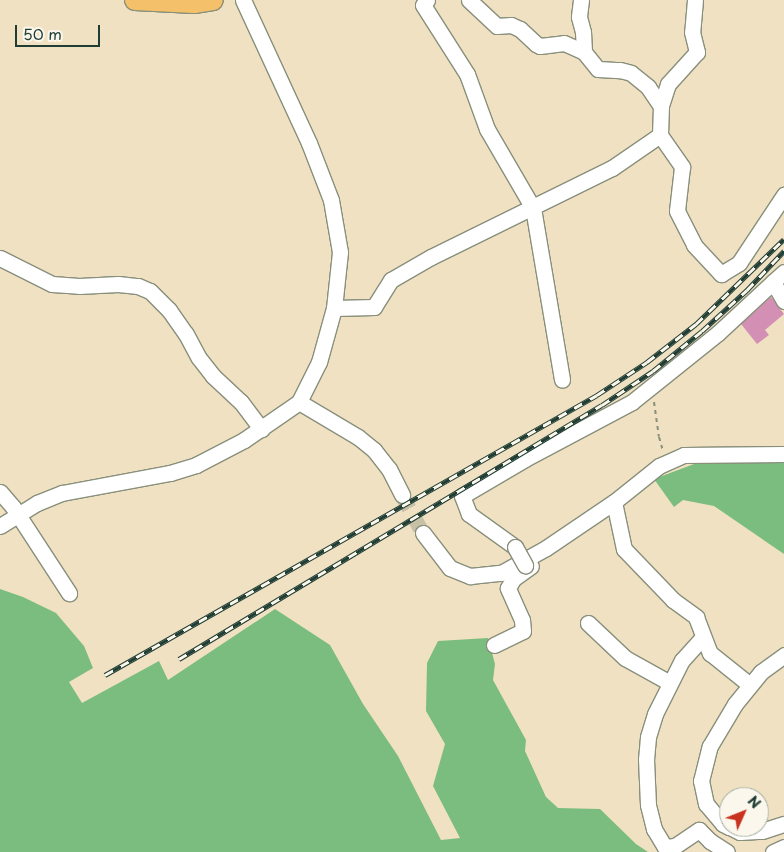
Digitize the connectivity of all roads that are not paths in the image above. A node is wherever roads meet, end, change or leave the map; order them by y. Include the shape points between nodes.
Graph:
1 (135, 0) edge
2 (140, 0) edge
3 (213, 0) edge
4 (243, 0) edge
5 (427, 0) edge
6 (469, 0) edge
7 (581, 0) edge
8 (695, 0) edge
9 (584, 52) junction
10 (661, 106) junction
11 (660, 135) junction
12 (784, 195) edge
13 (533, 208) junction
14 (0, 258) edge
15 (778, 277) edge
16 (784, 301) edge
17 (334, 308) junction
18 (562, 380) dead end
19 (299, 402) junction
20 (261, 429) junction
21 (784, 454) edge
22 (0, 492) edge
23 (402, 495) tunnel mouth
24 (615, 506) junction
25 (18, 515) junction
26 (0, 526) edge
27 (423, 533) tunnel mouth
28 (526, 567) junction
29 (69, 593) dead end
30 (588, 623) dead end
31 (703, 637) junction
32 (494, 645) dead end
33 (784, 655) edge
34 (670, 683) junction
35 (750, 685) junction
36 (719, 819) edge
37 (784, 824) edge
38 (769, 829) edge
39 (784, 847) edge
40 (727, 852) edge
41 (774, 852) edge

1 - 2 main road
2 - 3 main road via 194,3
4 - 17 street via 309,143 331,200 340,252
5 - 13 street via 423,5 467,74 487,129
6 - 9 street via 497,26 520,28 540,46 564,44
7 - 9 street via 579,18
8 - 10 street via 692,32 697,52 668,84
9 - 10 street via 598,69 620,70 640,79
10 - 11 street
11 - 12 street via 682,167 677,211 694,245 721,274 739,263
11 - 13 street via 612,168
13 - 17 street via 430,257 391,280 374,307
13 - 18 street
14 - 20 street via 52,284 118,284 150,291 175,318 213,376 241,402
15 - 16 street
15 - 28 street, bridge via 718,333 632,402 462,496 469,514 515,547
17 - 19 street via 319,362
19 - 20 street
19 - 23 street via 374,450 389,469
20 - 25 street via 196,465 170,473 62,493
21 - 24 street via 684,456 659,466
22 - 25 street
24 - 27 street via 500,573 470,576 450,568
24 - 28 street via 578,538
24 - 31 street via 624,549 672,600 696,616
25 - 26 street
25 - 29 street
28 - 32 street via 508,588 522,620 523,631
30 - 34 street via 625,658
31 - 34 street via 682,660
31 - 35 street via 710,653
33 - 35 street
34 - 40 street via 648,737 648,805 654,830 665,846 675,846 699,830
35 - 36 street via 710,746 701,781 706,804
37 - 38 street
39 - 41 street

